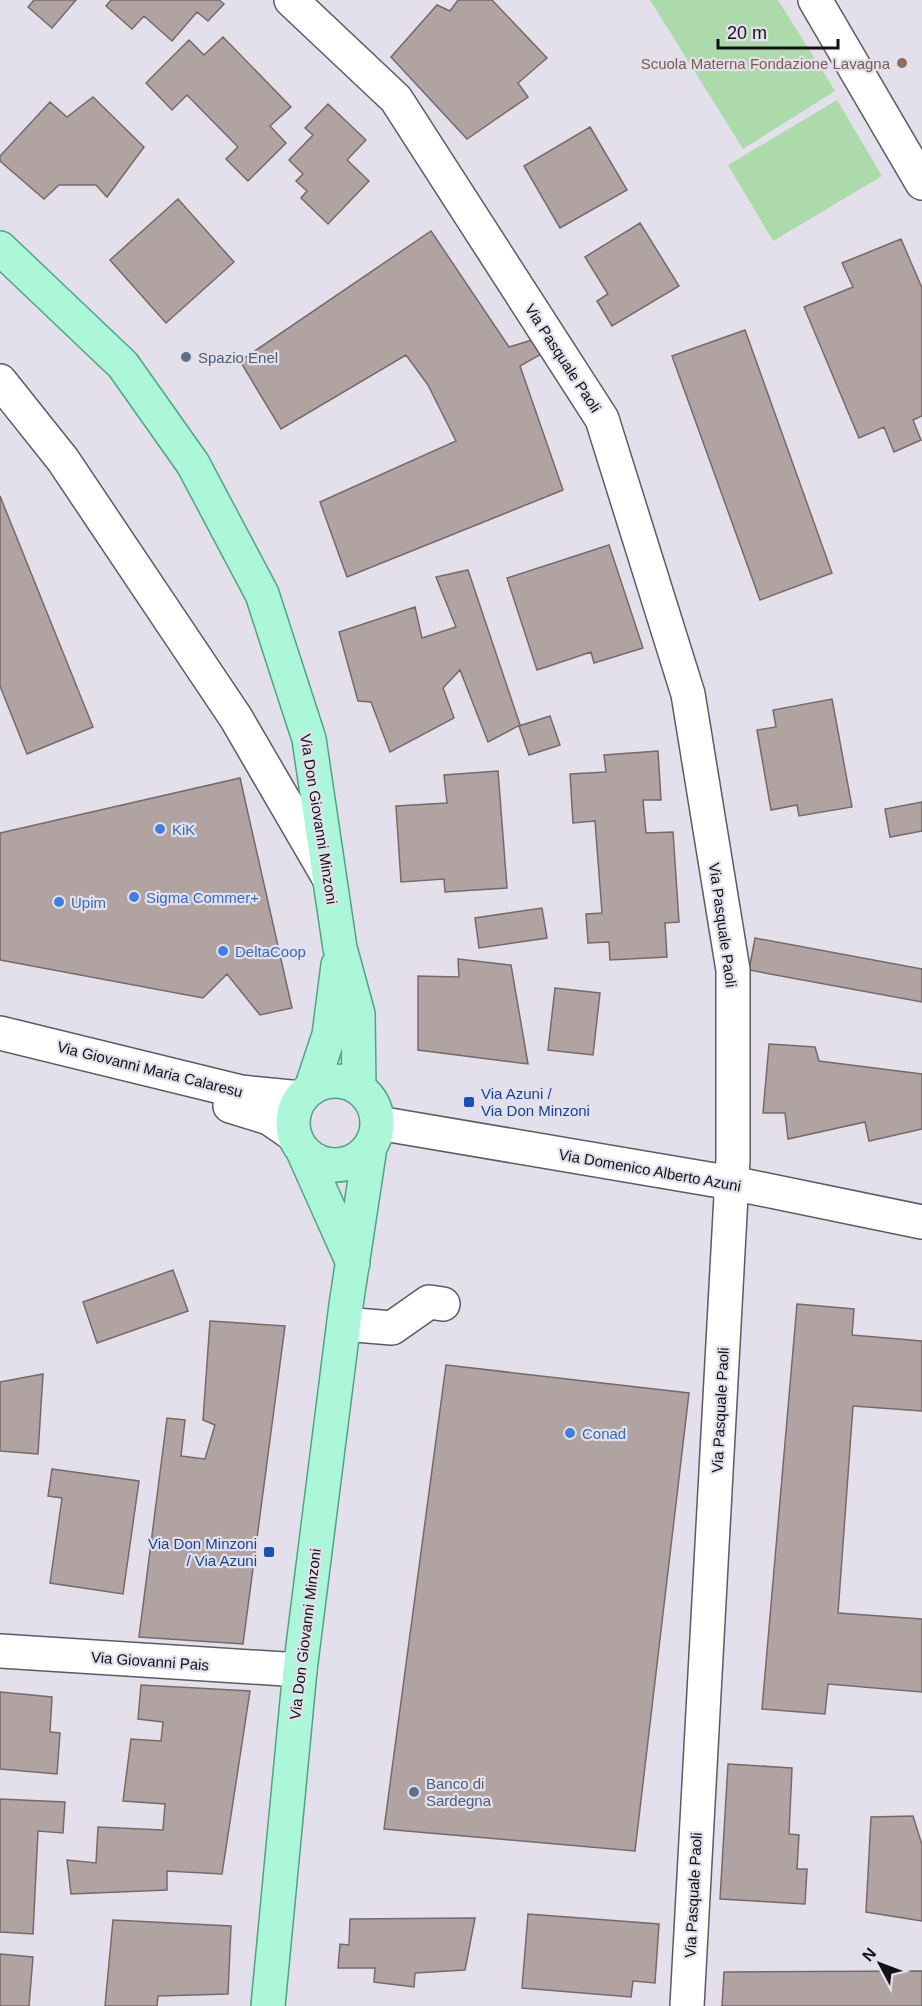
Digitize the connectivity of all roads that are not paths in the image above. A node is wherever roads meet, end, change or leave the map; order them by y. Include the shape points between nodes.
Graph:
1 (291, 0) edge
2 (815, 0) edge
3 (922, 183) edge
4 (0, 248) edge
5 (0, 381) edge
6 (329, 878) junction
7 (340, 948) junction
8 (0, 1033) edge
9 (0, 1054) edge
10 (359, 1088) junction
11 (306, 1094) junction
12 (374, 1135) junction
13 (298, 1143) junction
14 (732, 1183) junction
15 (922, 1222) edge
16 (352, 1263) junction
17 (443, 1304) dead end
18 (344, 1324) junction
19 (0, 1651) edge
20 (300, 1670) junction
21 (268, 2006) edge
22 (687, 2006) edge

1 - 14 street, Via Pasquale Paoli via 396,99 602,419 688,694 733,970
2 - 3 street
4 - 6 main road, Via Don Giovanni Minzoni via 123,365 193,464 262,594 309,739
5 - 6 street via 63,460 236,718
6 - 7 main road, Via Don Giovanni Minzoni
7 - 10 main road, Via Don Giovanni Minzoni via 358,1014
7 - 11 main road, Via Don Giovanni Minzoni via 329,1035
8 - 11 street, Via Giovanni Maria Calaresu via 241,1092
9 - 13 street, Via Giovanni Maria Calaresu via 238,1108 269,1118
10 - 11 main road via 331,1081
10 - 12 main road via 376,1111
11 - 13 main road via 293,1113
12 - 13 main road via 360,1158 336,1166 309,1157
12 - 14 street, Via Domenico Alberto Azuni
12 - 16 main road, Via Don Giovanni Minzoni
13 - 16 main road
14 - 15 street, Via Domenico Alberto Azuni
14 - 22 street, Via Pasquale Paoli
16 - 18 main road, Via Don Giovanni Minzoni
17 - 18 street via 429,1302 392,1329
18 - 20 main road, Via Don Giovanni Minzoni
19 - 20 street, Via Giovanni Pais
20 - 21 main road, Via Don Giovanni Minzoni

